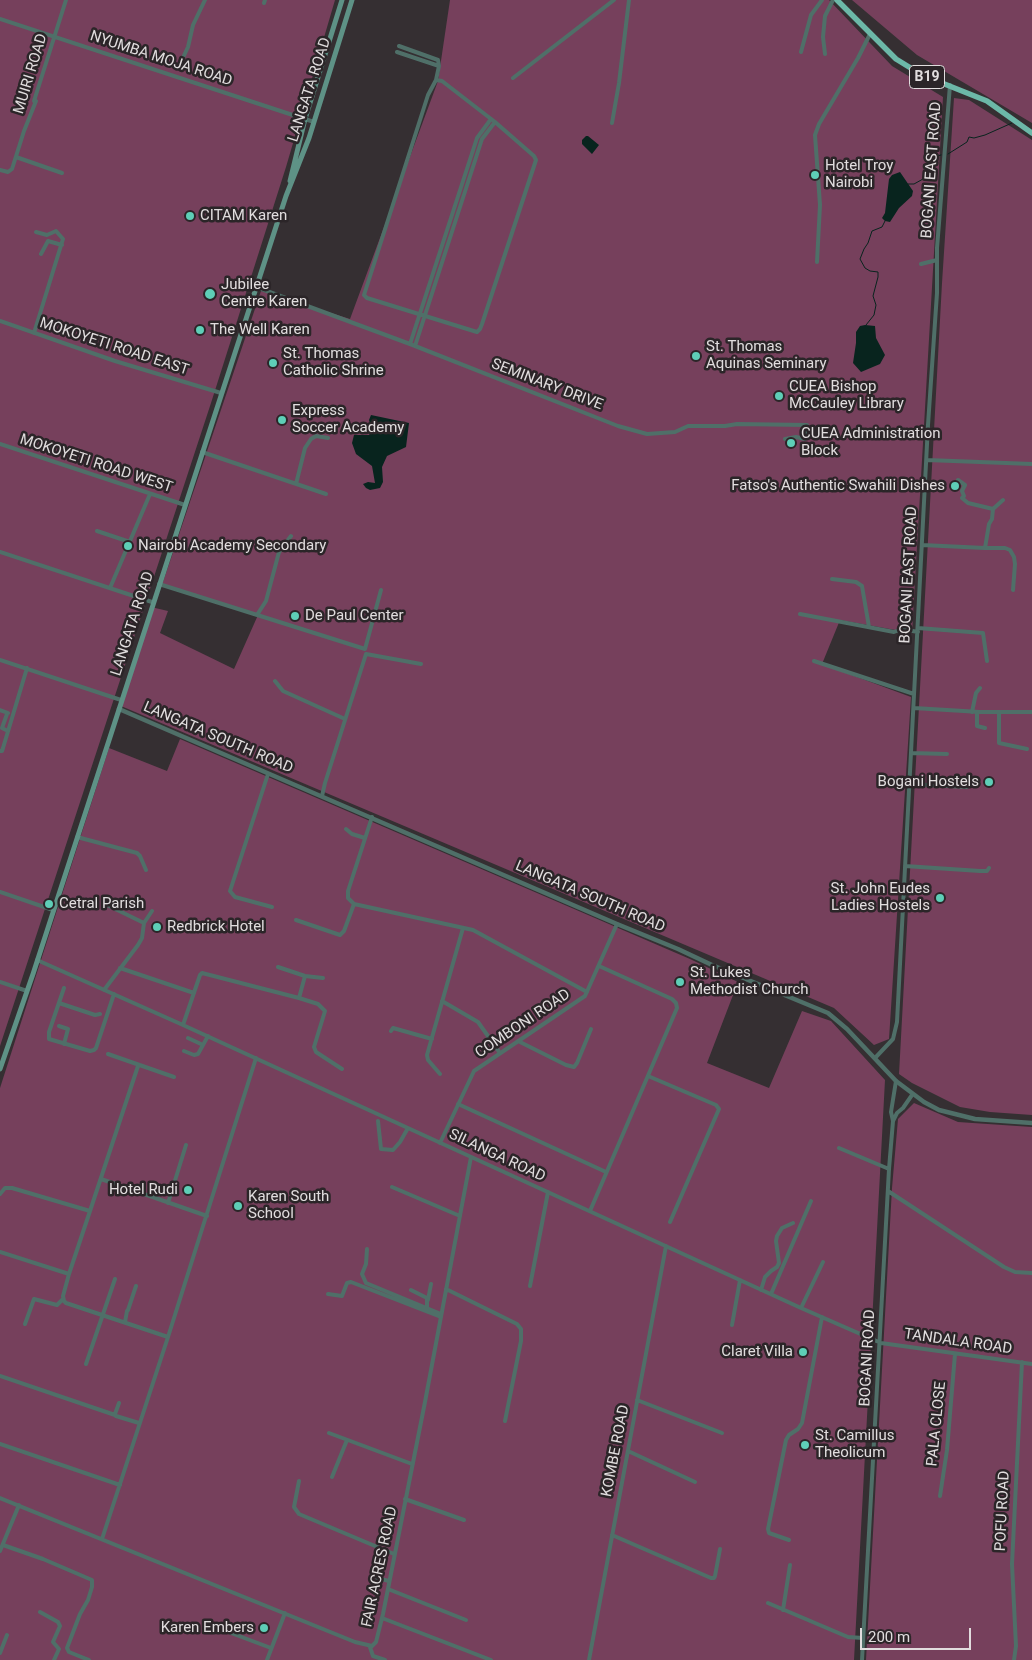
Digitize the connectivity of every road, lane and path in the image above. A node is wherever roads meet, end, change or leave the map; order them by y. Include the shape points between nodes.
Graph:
1 (66, 0) edge
2 (205, 0) edge
3 (342, 0) edge
4 (352, 0) edge
5 (614, 0) edge
6 (629, 0) edge
7 (822, 0) edge
8 (832, 0) edge
9 (837, 0) edge
10 (0, 19) edge
11 (870, 34) junction
12 (54, 36) junction
13 (399, 46) dead end
14 (397, 52) dead end
15 (801, 52) dead end
16 (825, 54) dead end
17 (180, 64) dead end
18 (439, 66) junction
19 (513, 78) dead end
20 (436, 80) junction
21 (950, 85) junction
22 (305, 118) junction
23 (493, 121) junction
24 (314, 122) junction
25 (612, 123) dead end
26 (1032, 133) edge
27 (16, 158) junction
28 (0, 170) edge
29 (62, 173) dead end
30 (289, 187) junction
31 (36, 232) dead end
32 (62, 245) junction
33 (41, 254) dead end
34 (937, 260) junction
35 (817, 262) dead end
36 (921, 264) dead end
37 (256, 286) junction
38 (422, 315) junction
39 (0, 321) edge
40 (34, 333) junction
41 (413, 345) junction
42 (221, 394) junction
43 (328, 438) dead end
44 (785, 439) dead end
45 (0, 444) edge
46 (202, 452) junction
47 (927, 460) junction
48 (1032, 464) edge
49 (958, 480) dead end
50 (296, 484) junction
51 (150, 494) junction
52 (326, 494) dead end
53 (1002, 500) dead end
54 (185, 506) junction
55 (993, 509) junction
56 (97, 530) dead end
57 (291, 536) dead end
58 (130, 542) junction
59 (922, 545) junction
60 (985, 548) junction
61 (0, 552) edge
62 (832, 579) dead end
63 (159, 584) junction
64 (110, 588) junction
65 (381, 590) dead end
66 (1013, 590) dead end
67 (152, 602) junction
68 (800, 614) dead end
69 (257, 615) junction
70 (869, 627) junction
71 (918, 630) junction
72 (0, 660) edge
73 (987, 660) dead end
74 (814, 661) dead end
75 (421, 664) dead end
76 (27, 668) junction
77 (275, 681) dead end
78 (980, 688) dead end
79 (914, 694) junction
80 (121, 700) junction
81 (119, 708) junction
82 (914, 708) junction
83 (0, 710) edge
84 (974, 712) junction
85 (1032, 712) edge
86 (999, 713) junction
87 (7, 714) dead end
88 (13, 715) junction
89 (345, 719) junction
90 (970, 724) dead end
91 (977, 724) junction
92 (985, 728) dead end
93 (8, 731) junction
94 (1027, 748) dead end
95 (1, 753) edge
96 (911, 753) junction
97 (947, 754) dead end
98 (268, 774) junction
99 (909, 784) junction
100 (967, 787) dead end
101 (322, 796) junction
102 (372, 817) junction
103 (346, 829) dead end
104 (77, 837) junction
105 (365, 838) junction
106 (905, 866) junction
107 (989, 868) dead end
108 (146, 870) dead end
109 (0, 892) edge
110 (354, 904) junction
111 (107, 905) dead end
112 (272, 907) dead end
113 (53, 910) junction
114 (152, 911) dead end
115 (296, 920) dead end
116 (144, 922) junction
117 (617, 924) junction
118 (462, 928) junction
119 (37, 960) junction
120 (599, 966) junction
121 (278, 967) dead end
122 (120, 968) junction
123 (305, 976) junction
124 (323, 978) dead end
125 (0, 982) edge
126 (64, 988) dead end
127 (104, 990) junction
128 (27, 991) junction
129 (587, 992) junction
130 (194, 993) junction
131 (114, 994) junction
132 (299, 998) junction
133 (442, 1001) junction
134 (59, 1003) junction
135 (100, 1014) dead end
136 (183, 1025) junction
137 (59, 1026) dead end
138 (591, 1029) dead end
139 (390, 1031) dead end
140 (208, 1036) junction
141 (188, 1038) dead end
142 (432, 1039) junction
143 (518, 1041) junction
144 (64, 1044) junction
145 (203, 1045) junction
146 (184, 1051) dead end
147 (500, 1053) junction
148 (108, 1054) dead end
149 (256, 1058) junction
150 (875, 1058) junction
151 (138, 1066) junction
152 (0, 1069) edge
153 (342, 1069) dead end
154 (440, 1074) dead end
155 (648, 1076) junction
156 (174, 1077) dead end
157 (896, 1081) junction
158 (912, 1095) junction
159 (458, 1104) junction
160 (893, 1120) junction
161 (378, 1121) dead end
162 (1032, 1123) edge
163 (408, 1128) junction
164 (440, 1143) junction
165 (186, 1145) dead end
166 (839, 1148) dead end
167 (471, 1157) junction
168 (889, 1169) junction
169 (606, 1172) junction
170 (101, 1179) junction
171 (392, 1187) dead end
172 (888, 1191) junction
173 (548, 1192) junction
174 (0, 1194) edge
175 (811, 1201) dead end
176 (168, 1202) junction
177 (90, 1211) junction
178 (590, 1211) junction
179 (206, 1216) junction
180 (460, 1216) junction
181 (670, 1222) dead end
182 (792, 1223) dead end
183 (666, 1246) junction
184 (367, 1249) dead end
185 (0, 1252) edge
186 (823, 1262) dead end
187 (1032, 1273) edge
188 (69, 1274) junction
189 (115, 1279) dead end
190 (740, 1280) junction
191 (431, 1284) dead end
192 (136, 1286) dead end
193 (530, 1286) dead end
194 (411, 1290) dead end
195 (446, 1290) junction
196 (761, 1290) junction
197 (328, 1294) dead end
198 (771, 1294) junction
199 (63, 1299) junction
200 (428, 1300) junction
201 (427, 1308) junction
202 (801, 1308) junction
203 (102, 1315) junction
204 (441, 1315) junction
205 (822, 1317) junction
206 (124, 1322) junction
207 (25, 1324) dead end
208 (732, 1324) dead end
209 (168, 1337) junction
210 (881, 1343) junction
211 (955, 1354) junction
212 (1022, 1362) junction
213 (86, 1364) dead end
214 (1032, 1364) edge
215 (0, 1376) edge
216 (637, 1400) junction
217 (119, 1403) dead end
218 (115, 1415) junction
219 (505, 1421) dead end
220 (139, 1423) junction
221 (329, 1433) dead end
222 (722, 1433) dead end
223 (348, 1440) junction
224 (0, 1444) edge
225 (628, 1451) junction
226 (412, 1464) junction
227 (332, 1476) dead end
228 (299, 1480) dead end
229 (694, 1482) dead end
230 (120, 1485) junction
231 (940, 1496) dead end
232 (0, 1498) edge
233 (405, 1499) junction
234 (19, 1505) junction
235 (464, 1520) dead end
236 (612, 1535) junction
237 (102, 1539) junction
238 (789, 1540) dead end
239 (2, 1545) junction
240 (720, 1549) dead end
241 (0, 1551) edge
242 (394, 1554) junction
243 (790, 1565) dead end
244 (377, 1578) dead end
245 (389, 1581) junction
246 (388, 1589) junction
247 (768, 1603) dead end
248 (783, 1610) junction
249 (40, 1612) dead end
250 (285, 1613) junction
251 (382, 1618) junction
252 (466, 1620) dead end
253 (222, 1630) dead end
254 (7, 1635) dead end
255 (863, 1638) junction
256 (370, 1647) junction
257 (271, 1648) junction
258 (0, 1653) edge
259 (54, 1660) edge
260 (89, 1660) edge
261 (267, 1660) edge
262 (386, 1660) edge
263 (491, 1660) edge
264 (589, 1660) edge
265 (862, 1660) edge
266 (1014, 1660) edge

1 - 12 street, MUIRI ROAD
2 - 17 street
3 - 22 main road, LANGATA ROAD
4 - 24 main road, LANGATA ROAD
5 - 19 street
6 - 25 street
7 - 15 street via 811,15
8 - 16 street via 825,16
9 - 11 highway, B19
10 - 12 street, NYUMBA MOJA ROAD
11 - 21 highway, B19 via 910,68
11 - 35 street via 819,124 816,135 820,204
12 - 22 street, NYUMBA MOJA ROAD
12 - 27 street, MUIRI ROAD
13 - 18 street via 438,60
14 - 18 street
18 - 20 street
20 - 23 street via 442,81
20 - 38 street via 428,95 364,293 367,298
21 - 26 highway, B19 via 987,101
21 - 34 street, BOGANI EAST ROAD
22 - 24 street, NYUMBA MOJA ROAD
22 - 30 main road, LANGATA ROAD
23 - 38 street via 482,139
23 - 38 street via 536,160 482,324 475,332
24 - 30 main road, LANGATA ROAD
27 - 28 street via 11,171
27 - 29 street
30 - 37 main road, LANGATA ROAD
31 - 32 street via 47,235 57,232 63,239
32 - 33 street via 48,241
32 - 40 street
34 - 36 street
34 - 47 street, BOGANI EAST ROAD
37 - 41 street, SEMINARY DRIVE
37 - 42 main road, LANGATA ROAD
38 - 41 street
39 - 40 street, MOKOYETI ROAD EAST
40 - 42 street, MOKOYETI ROAD EAST
41 - 44 street, SEMINARY DRIVE via 618,426 647,434 675,432 688,426 807,425 805,440
42 - 46 main road, LANGATA ROAD
43 - 50 street via 316,436 311,439 305,448
45 - 51 street, MOKOYETI ROAD WEST
46 - 50 street
46 - 54 main road, LANGATA ROAD
47 - 48 street
47 - 59 street, BOGANI EAST ROAD
49 - 55 street via 965,485 962,498 968,503
50 - 52 street
51 - 54 street, MOKOYETI ROAD WEST
51 - 58 street
53 - 55 street
54 - 63 main road, LANGATA ROAD
55 - 60 street
56 - 58 street
57 - 69 street via 279,552 266,601
58 - 64 street
59 - 60 street
59 - 71 street, BOGANI EAST ROAD
60 - 66 street via 1010,550 1015,564
61 - 64 street
62 - 70 street via 856,582 862,586
63 - 67 main road, LANGATA ROAD
63 - 69 street
64 - 67 street
65 - 69 street via 365,649
67 - 80 main road, LANGATA ROAD
68 - 70 street
70 - 71 street via 895,632
71 - 73 street via 982,632
71 - 79 street, BOGANI EAST ROAD
72 - 76 street
74 - 79 street
75 - 89 street via 366,654
76 - 80 street
76 - 88 street
77 - 89 street via 283,691
78 - 84 street via 976,693
79 - 82 street, BOGANI EAST ROAD
80 - 81 main road, LANGATA ROAD
81 - 98 street, LANGATA SOUTH ROAD
81 - 104 main road, LANGATA ROAD
82 - 84 street
82 - 96 street, BOGANI EAST ROAD
83 - 88 street
84 - 86 street
84 - 91 street
85 - 86 street
86 - 94 street via 999,744
87 - 93 street via 2,728
88 - 93 street
89 - 101 street
90 - 91 street
91 - 92 street
93 - 95 street
96 - 97 street
96 - 99 street, BOGANI EAST ROAD
98 - 101 street, LANGATA SOUTH ROAD
98 - 112 street via 230,891 235,897
99 - 100 street
99 - 106 street, BOGANI EAST ROAD
101 - 102 street, LANGATA SOUTH ROAD
102 - 105 street
102 - 117 street, LANGATA SOUTH ROAD
103 - 105 street
104 - 108 street via 137,853
104 - 113 main road, LANGATA ROAD
105 - 110 street via 348,891 348,898
106 - 107 street via 980,871
106 - 150 street, BOGANI EAST ROAD via 896,1029 891,1042
109 - 113 street
110 - 115 street via 340,935
110 - 118 street
111 - 116 street
113 - 119 main road, LANGATA ROAD
114 - 116 street
116 - 122 street via 142,938
117 - 120 street, COMBONI ROAD
117 - 150 street, LANGATA SOUTH ROAD via 828,1013
118 - 129 street via 473,930
118 - 133 street
119 - 127 street, SILANGA ROAD
119 - 128 main road, LANGATA ROAD
120 - 129 street, COMBONI ROAD
120 - 155 street via 676,1003 676,1014
121 - 123 street
122 - 127 street
122 - 130 street
123 - 124 street
123 - 132 street
125 - 128 street
126 - 134 street
127 - 131 street, SILANGA ROAD
128 - 152 main road, LANGATA ROAD
129 - 143 street, COMBONI ROAD
130 - 132 street via 200,975 204,973
130 - 136 street
131 - 136 street, SILANGA ROAD
131 - 144 street via 95,1050
132 - 153 street via 318,1004 325,1011 314,1047 316,1052
133 - 142 street
133 - 147 street via 478,1022
134 - 135 street
134 - 144 street via 48,1036 51,1041
136 - 140 street, SILANGA ROAD
137 - 144 street via 68,1029
138 - 143 street via 574,1067
139 - 142 street via 393,1028
140 - 145 street
140 - 149 street, SILANGA ROAD
141 - 145 street
142 - 154 street via 427,1059
143 - 147 street, COMBONI ROAD
145 - 146 street via 197,1055
147 - 159 street, COMBONI ROAD via 474,1070
148 - 151 street
149 - 163 street, SILANGA ROAD
149 - 179 street
150 - 157 street, LANGATA SOUTH ROAD
151 - 156 street
151 - 170 street
155 - 169 street
155 - 181 street via 719,1109
157 - 158 street, LANGATA SOUTH ROAD
157 - 160 street, BOGANI ROAD via 891,1112
158 - 160 street
158 - 162 street, LANGATA SOUTH ROAD via 956,1116
159 - 164 street, COMBONI ROAD
159 - 169 street
160 - 168 street, BOGANI ROAD
161 - 163 street via 381,1150 393,1150
163 - 164 street, SILANGA ROAD
164 - 167 street, SILANGA ROAD
165 - 176 street
166 - 168 street
167 - 173 street, SILANGA ROAD
167 - 180 street, FAIR ACRES ROAD
168 - 172 street, BOGANI ROAD
169 - 178 street
170 - 176 street
170 - 177 street
171 - 180 street
172 - 187 street via 1004,1267 1015,1272
172 - 210 street, BOGANI ROAD
173 - 178 street, SILANGA ROAD
173 - 193 street
174 - 177 street via 5,1188 12,1188
175 - 198 street
176 - 179 street
177 - 188 street
178 - 183 street, SILANGA ROAD
179 - 209 street
180 - 195 street, FAIR ACRES ROAD
182 - 196 street via 782,1228 777,1236 779,1263 766,1277
183 - 190 street, SILANGA ROAD
183 - 216 street, KOMBE ROAD
184 - 201 street via 362,1274 366,1282
185 - 188 street
186 - 202 street
188 - 199 street
189 - 203 street
190 - 196 street, SILANGA ROAD
190 - 208 street
191 - 200 street
192 - 206 street
194 - 200 street
195 - 204 street, FAIR ACRES ROAD
195 - 219 street via 522,1329
196 - 198 street, SILANGA ROAD
197 - 204 street via 342,1296 347,1283 351,1282
198 - 202 street, SILANGA ROAD
199 - 203 street via 66,1303
199 - 207 street via 57,1305 34,1299
200 - 201 street
201 - 204 street
202 - 205 street, SILANGA ROAD
203 - 206 street
203 - 213 street
204 - 226 street, FAIR ACRES ROAD
205 - 210 street, SILANGA ROAD
205 - 238 street via 802,1423 786,1440 768,1529 769,1533
206 - 209 street
209 - 220 street
210 - 211 street, TANDALA ROAD
210 - 255 street, BOGANI ROAD
211 - 212 street, TANDALA ROAD
211 - 231 street, PALA CLOSE
212 - 214 street, TANDALA ROAD
212 - 266 street, POFU ROAD via 1012,1564
215 - 218 street
216 - 222 street
216 - 225 street, KOMBE ROAD
217 - 218 street
218 - 220 street
220 - 230 street
221 - 223 street
223 - 226 street
223 - 227 street
224 - 230 street
225 - 229 street
225 - 236 street, KOMBE ROAD
226 - 233 street, FAIR ACRES ROAD
228 - 242 street via 294,1507 299,1514
230 - 237 street
232 - 234 street, FAIR ACRES ROAD
233 - 235 street
233 - 242 street, FAIR ACRES ROAD
234 - 237 street, FAIR ACRES ROAD
234 - 239 street
236 - 240 street via 711,1578 716,1576
236 - 264 street, KOMBE ROAD
237 - 250 street, FAIR ACRES ROAD
239 - 241 street
239 - 260 street via 93,1581 67,1648 69,1652
242 - 245 street, FAIR ACRES ROAD
243 - 248 street
244 - 245 street
245 - 246 street, FAIR ACRES ROAD
246 - 251 street, FAIR ACRES ROAD
246 - 252 street
247 - 248 street
248 - 255 street via 848,1637
249 - 259 street via 60,1626 53,1642 59,1648
250 - 256 street, FAIR ACRES ROAD
250 - 257 street
251 - 256 street, FAIR ACRES ROAD via 376,1642
251 - 263 street
253 - 257 street
254 - 258 street
255 - 265 street, BOGANI ROAD
256 - 262 street via 372,1654
257 - 261 street

